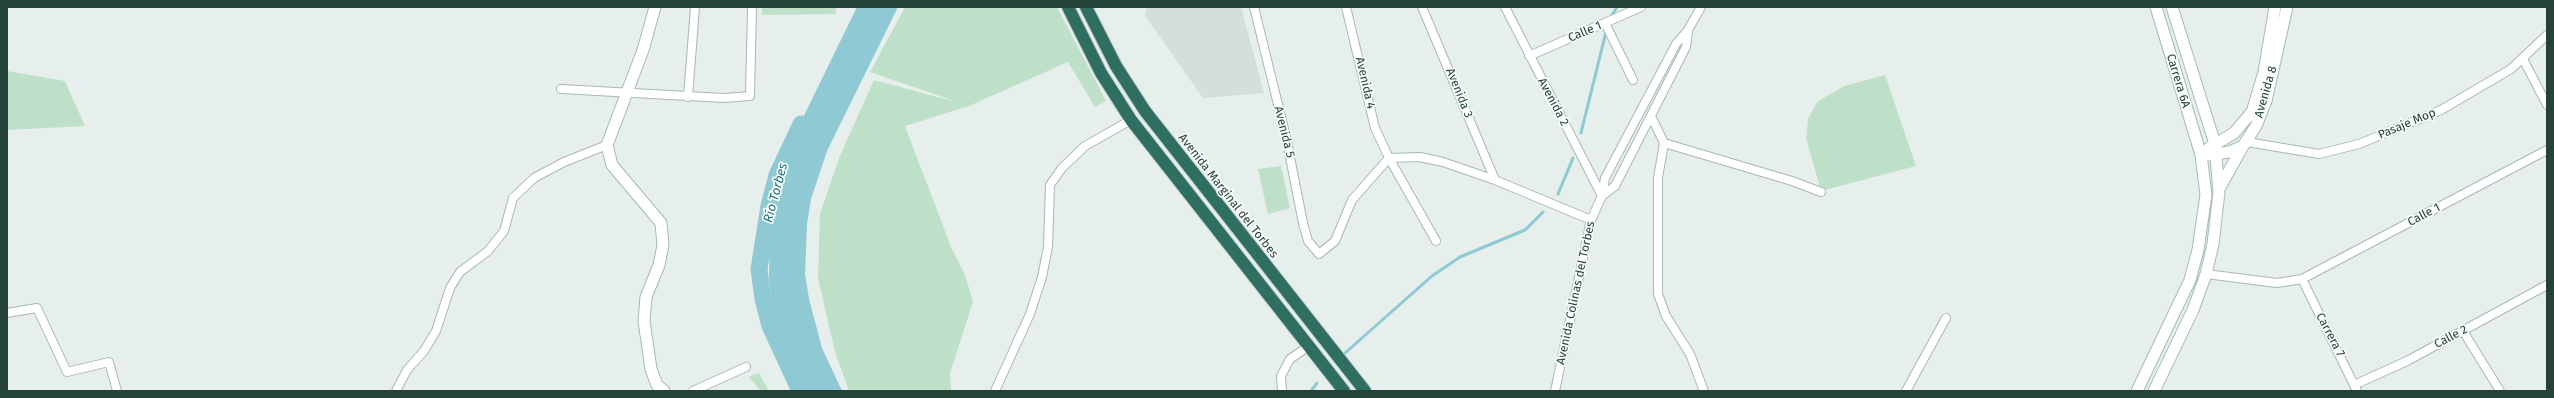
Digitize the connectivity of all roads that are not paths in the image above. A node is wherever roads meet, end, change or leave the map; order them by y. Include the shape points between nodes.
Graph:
1 (655, 7) edge
2 (695, 7) edge
3 (752, 7) edge
4 (1068, 7) edge
5 (1086, 7) edge
6 (1254, 7) edge
7 (1346, 7) edge
8 (1422, 7) edge
9 (1505, 7) edge
10 (1641, 7) edge
11 (1701, 7) edge
12 (2156, 7) edge
13 (2172, 7) edge
14 (2276, 7) edge
15 (2287, 7) edge
16 (1605, 23) junction
17 (1688, 30) junction
18 (2547, 36) edge
19 (1529, 56) junction
20 (2523, 60) junction
21 (1633, 80) dead end
22 (561, 89) dead end
23 (626, 94) junction
24 (688, 97) junction
25 (2547, 105) edge
26 (1651, 116) junction
27 (1131, 120) junction
28 (1664, 143) junction
29 (2215, 144) junction
30 (2245, 144) junction
31 (607, 145) junction
32 (2547, 150) edge
33 (2201, 155) junction
34 (2216, 155) junction
35 (1389, 158) junction
36 (1495, 180) junction
37 (2219, 188) junction
38 (1821, 192) dead end
39 (1602, 196) junction
40 (1591, 220) junction
41 (1436, 241) dead end
42 (2206, 274) junction
43 (2302, 279) junction
44 (2547, 285) edge
45 (7, 313) edge
46 (1946, 318) dead end
47 (2463, 331) junction
48 (1321, 336) junction
49 (1308, 346) junction
50 (746, 367) dead end
51 (2355, 388) edge
52 (117, 391) edge
53 (396, 391) edge
54 (664, 391) edge
55 (693, 391) edge
56 (995, 391) edge
57 (1282, 391) edge
58 (1344, 391) edge
59 (1365, 391) edge
60 (1555, 391) edge
61 (1704, 391) edge
62 (1906, 391) edge
63 (2137, 391) edge
64 (2154, 391) edge
65 (2500, 391) edge

1 - 23 street via 643,50
2 - 24 street
3 - 24 street via 750,96
4 - 27 highway via 1101,73
5 - 48 highway, Avenida Marginal del Torbes via 1116,66 1145,111
6 - 35 street, Avenida 5 via 1286,137 1303,223 1308,241 1319,254 1335,241 1352,200
7 - 35 street, Avenida 4 via 1375,128
8 - 36 street, Avenida 3
9 - 19 street, Avenida 2
10 - 16 street, Calle 1
11 - 17 street, Avenida Colinas del Torbes
12 - 33 street, Carrera 6A
13 - 29 street, Carrera 6A
14 - 29 street, Avenida 8 via 2264,72 2252,112 2234,133
15 - 30 street, Avenida 8 via 2262,114
16 - 19 street, Calle 1
16 - 21 street
17 - 26 street, Avenida Colinas del Torbes via 1686,47
17 - 39 street, Avenida Colinas del Torbes via 1676,44 1605,178
18 - 20 street, Pasaje Mop
19 - 39 street, Avenida 2
20 - 25 street
20 - 30 street, Pasaje Mop via 2441,110 2339,151 2319,154
22 - 23 street
23 - 24 street
23 - 31 street
26 - 28 street
26 - 39 street, Avenida Colinas del Torbes via 1615,186
27 - 49 highway
27 - 56 street via 1085,146 1062,168 1050,185 1048,247 1042,276 1030,314
28 - 38 street
28 - 61 street via 1658,178 1658,294 1666,316 1690,354
29 - 33 street, Avenida 8
29 - 34 street, Carrera 6A
30 - 34 street
30 - 37 street, Avenida 8
31 - 53 street via 564,162 534,178 513,198 504,231 488,251 460,272 450,288 436,330 424,351 407,370
31 - 54 street via 612,165 661,223 663,245 659,265 646,297 644,322 651,369 658,385
32 - 43 street, Calle 1
33 - 34 street
33 - 63 street, Carrera 6A via 2206,195 2198,250 2190,280
34 - 37 street, Carrera 6A
35 - 36 street via 1420,157
35 - 41 street, Avenida 4
36 - 40 street
37 - 42 street via 2213,244
39 - 40 street, Avenida Colinas del Torbes
40 - 60 street, Avenida Colinas del Torbes
42 - 43 street, Calle 1 via 2277,284
42 - 64 street via 2193,310
43 - 51 street, Carrera 7
44 - 47 street, Calle 2
45 - 52 street via 37,308 67,372 109,362
46 - 62 street
47 - 51 street, Calle 2
47 - 65 street
48 - 49 highway
48 - 59 highway, Avenida Marginal del Torbes
49 - 57 street via 1290,359 1281,376
49 - 58 highway
50 - 55 street

